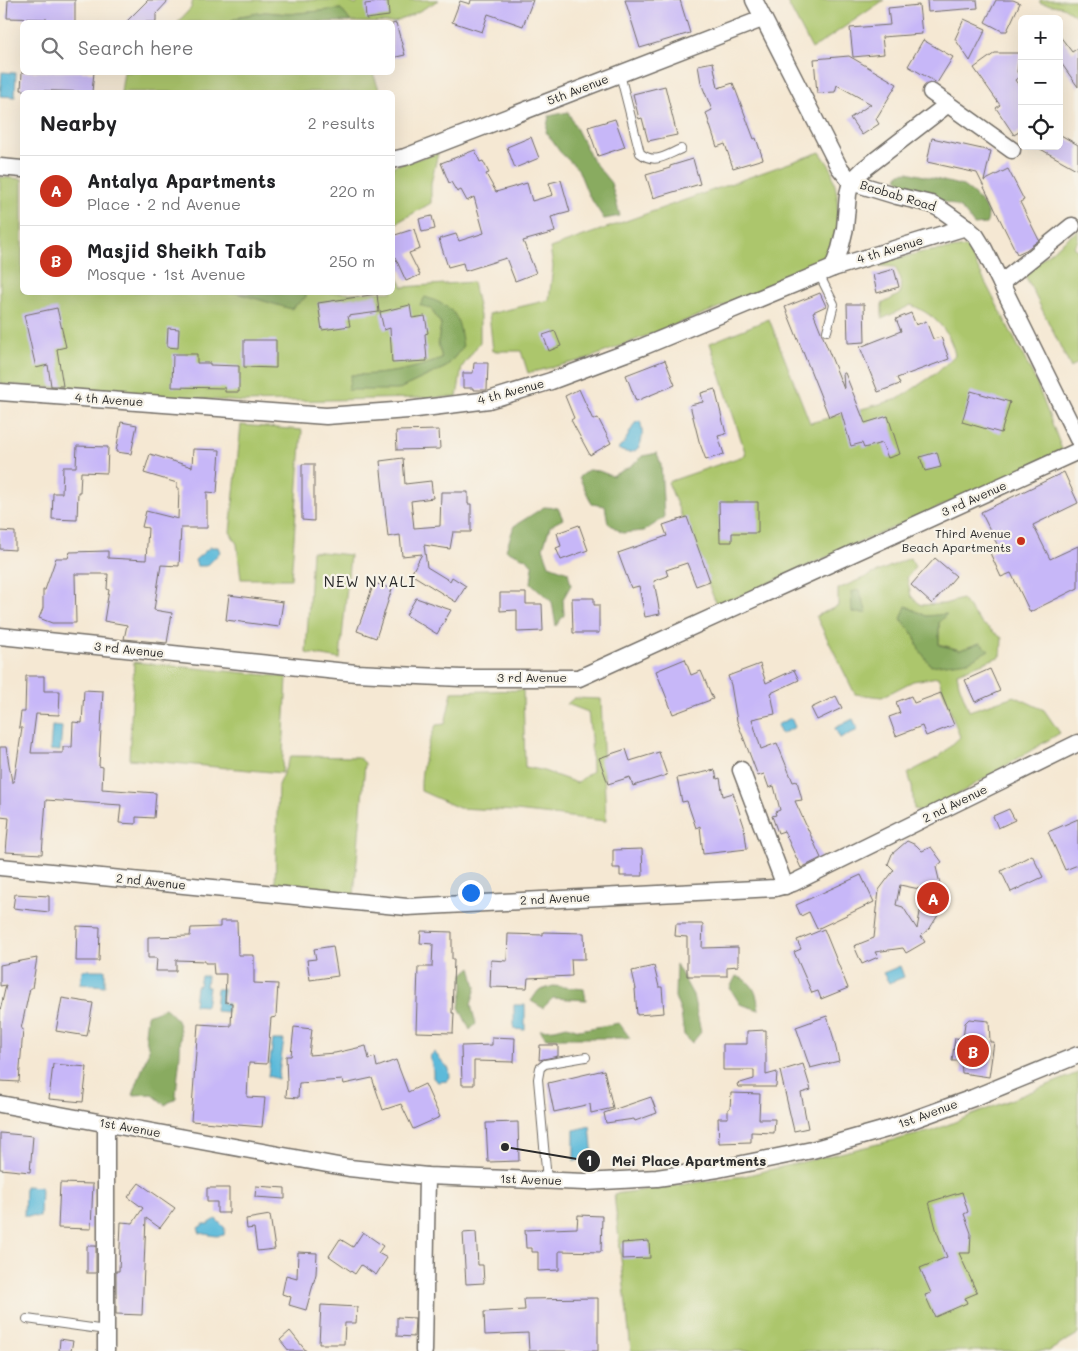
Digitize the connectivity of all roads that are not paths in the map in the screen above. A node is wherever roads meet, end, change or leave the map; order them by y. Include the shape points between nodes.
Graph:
1 (754, 0) edge
2 (762, 19) junction
3 (620, 74) junction
4 (931, 92) dead end
5 (948, 104) junction
6 (681, 149) dead end
7 (1012, 150) dead end
8 (395, 159) edge
9 (0, 167) edge
10 (20, 169) edge
11 (852, 182) junction
12 (1072, 226) dead end
13 (966, 227) junction
14 (826, 271) junction
15 (1000, 283) junction
16 (827, 331) dead end
17 (0, 392) edge
18 (1078, 439) edge
19 (1078, 452) edge
20 (0, 636) edge
21 (1078, 743) edge
22 (741, 770) dead end
23 (0, 867) edge
24 (785, 886) junction
25 (1078, 1055) edge
26 (586, 1057) dead end
27 (0, 1104) edge
28 (106, 1124) junction
29 (427, 1176) junction
30 (547, 1180) junction
31 (27, 1320) dead end
32 (106, 1330) junction
33 (106, 1351) edge
34 (424, 1351) edge

1 - 2 street, Baobab Road
2 - 3 street, 5th Avenue
2 - 11 street, Baobab Road via 839,167
3 - 6 lane via 640,153 655,160
3 - 8 street, 5th Avenue
4 - 5 street
5 - 7 street
5 - 11 street
9 - 10 street
11 - 13 street, Baobab Road via 931,204
11 - 14 street via 840,248
12 - 15 street
13 - 14 street, 4 th Avenue
13 - 15 street, Baobab Road via 984,248
14 - 16 lane via 834,304
14 - 17 street, 4 th Avenue via 642,347 489,400 326,416
15 - 18 street, Baobab Road
19 - 20 street, 3 rd Avenue via 579,678 461,678 356,673
21 - 24 street, 2 nd Avenue
22 - 24 street
23 - 24 street, 2 nd Avenue via 407,907
25 - 30 street, 1st Avenue via 964,1102 890,1128 812,1150 657,1178 585,1182
26 - 30 lane via 545,1064 540,1068 538,1079
27 - 28 street, 1st Avenue
28 - 29 street, 1st Avenue via 349,1168
28 - 32 street
29 - 30 street, 1st Avenue
29 - 34 street
31 - 32 lane
32 - 33 street

